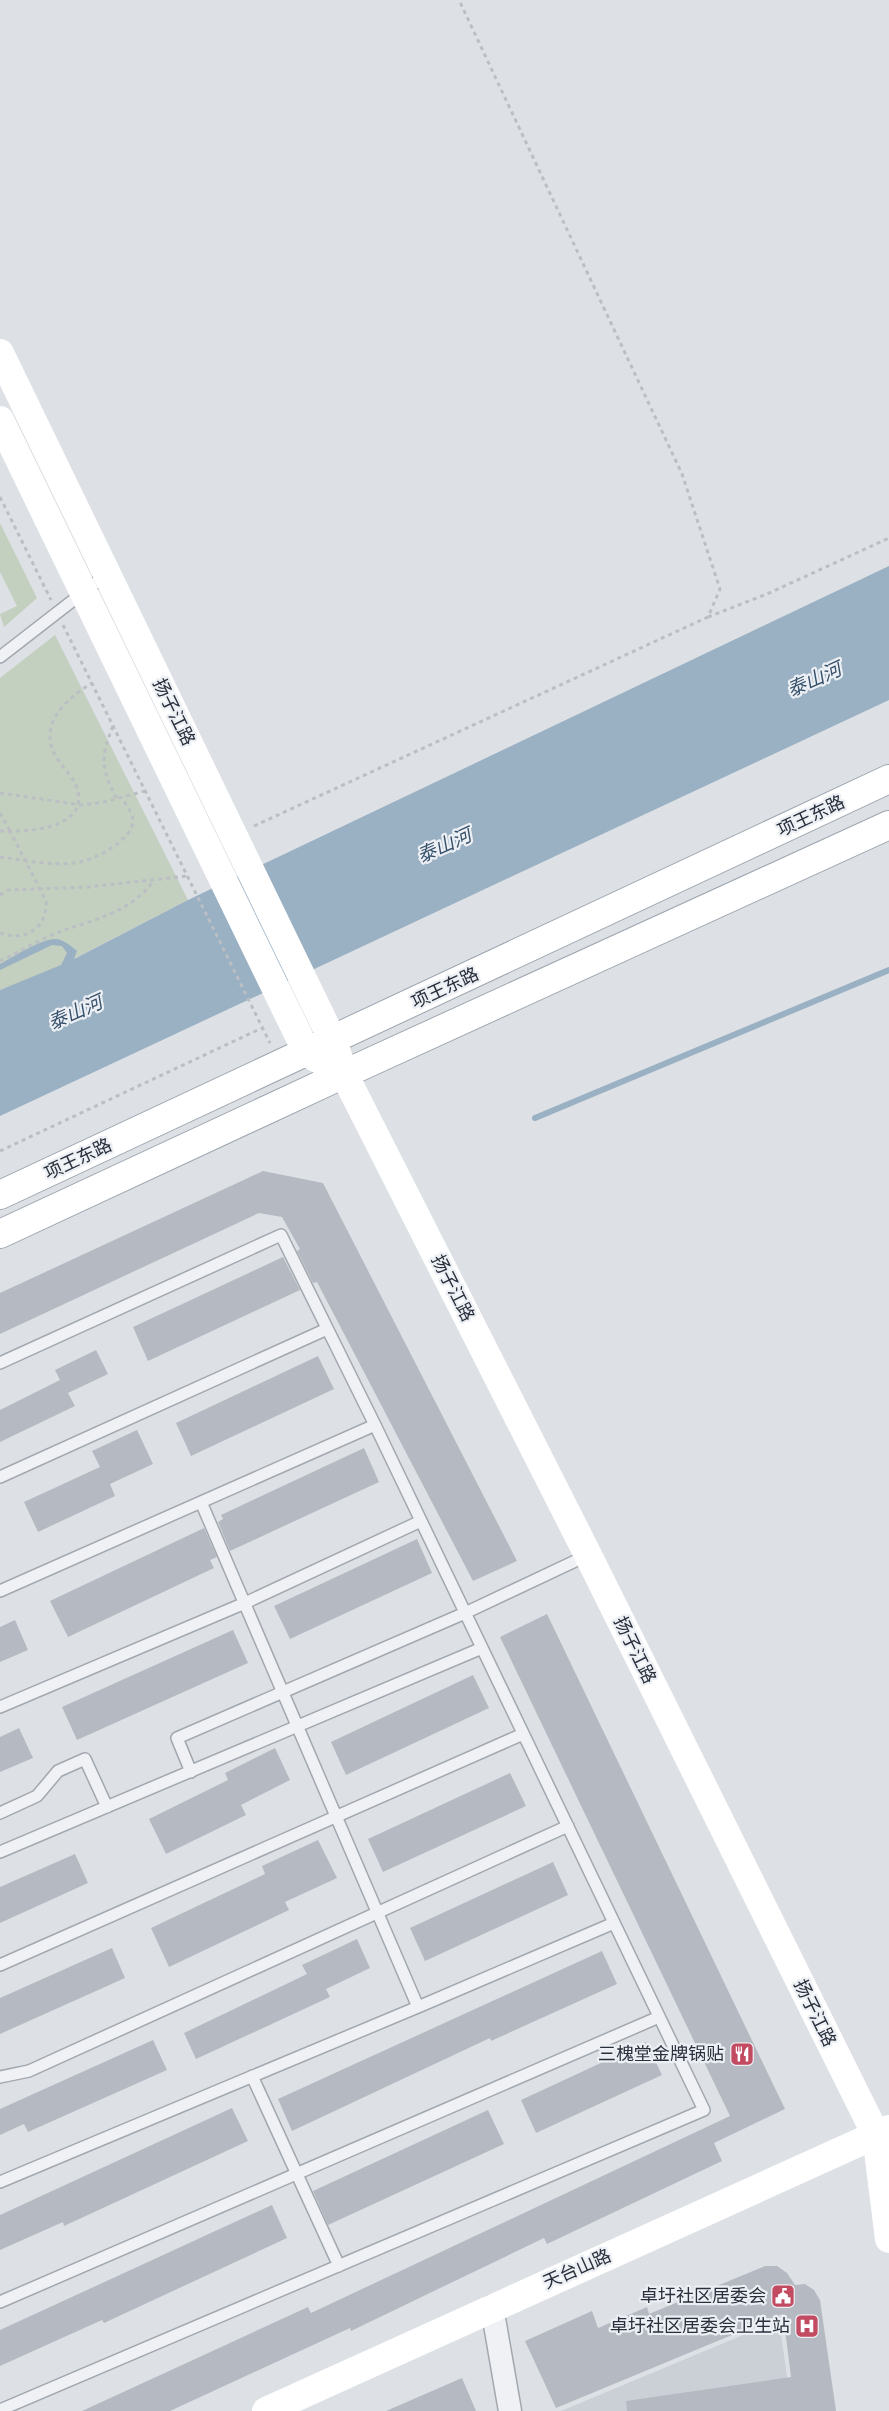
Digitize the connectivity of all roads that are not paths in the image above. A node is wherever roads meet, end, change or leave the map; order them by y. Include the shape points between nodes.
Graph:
1 (0, 353) edge
2 (0, 420) edge
3 (107, 574) junction
4 (84, 592) junction
5 (0, 657) edge
6 (889, 779) edge
7 (889, 825) edge
8 (333, 1041) junction
9 (307, 1053) junction
10 (344, 1074) junction
11 (0, 1196) edge
12 (0, 1234) edge
13 (328, 1329) junction
14 (0, 1363) edge
15 (375, 1425) junction
16 (0, 1477) edge
17 (202, 1502) junction
18 (421, 1521) junction
19 (588, 1555) junction
20 (0, 1591) edge
21 (245, 1603) junction
22 (465, 1613) junction
23 (482, 1648) junction
24 (283, 1691) junction
25 (0, 1707) edge
26 (298, 1727) junction
27 (523, 1734) junction
28 (191, 1772) junction
29 (107, 1807) junction
30 (0, 1813) edge
31 (336, 1816) junction
32 (568, 1826) junction
33 (0, 1852) edge
34 (377, 1912) junction
35 (614, 1923) junction
36 (0, 1965) edge
37 (418, 2006) junction
38 (659, 2017) junction
39 (252, 2076) junction
40 (0, 2077) edge
41 (882, 2132) edge
42 (296, 2174) junction
43 (0, 2182) edge
44 (889, 2239) edge
45 (339, 2266) junction
46 (0, 2302) edge
47 (492, 2308) junction
48 (0, 2410) edge
49 (266, 2411) edge
50 (510, 2411) edge

1 - 3 street, 扬子江路
2 - 4 street, 扬子江路
3 - 4 lane
3 - 8 street, 扬子江路
4 - 5 lane
4 - 9 street, 扬子江路
6 - 8 street, 项王东路
7 - 10 street, 项王东路
8 - 9 street, 项王东路
8 - 10 street, 扬子江路
9 - 10 street
9 - 11 street, 项王东路
10 - 12 street, 项王东路
10 - 19 street, 扬子江路
13 - 14 lane via 281,1234
13 - 15 lane
13 - 16 lane
15 - 17 lane
15 - 18 lane
17 - 20 lane
17 - 21 lane
18 - 21 lane
18 - 22 lane
19 - 22 lane
19 - 41 street, 扬子江路
21 - 24 lane
21 - 25 lane
22 - 23 lane
22 - 24 lane
23 - 26 lane
23 - 27 lane
24 - 26 lane
24 - 28 lane via 177,1738
26 - 28 lane
26 - 31 lane
27 - 31 lane
27 - 32 lane
28 - 29 lane
29 - 30 lane via 85,1759 58,1771 37,1796
29 - 33 lane
31 - 34 lane
31 - 36 lane
32 - 34 lane
32 - 35 lane
34 - 37 lane
34 - 40 lane via 29,2072
35 - 37 lane
35 - 38 lane
37 - 39 lane
38 - 42 lane
38 - 45 lane via 704,2110
39 - 42 lane
39 - 43 lane
41 - 44 street, 扬子江路
41 - 47 street, 天台山路
42 - 45 lane
42 - 46 lane
45 - 48 lane
47 - 49 street, 天台山路
47 - 50 street

